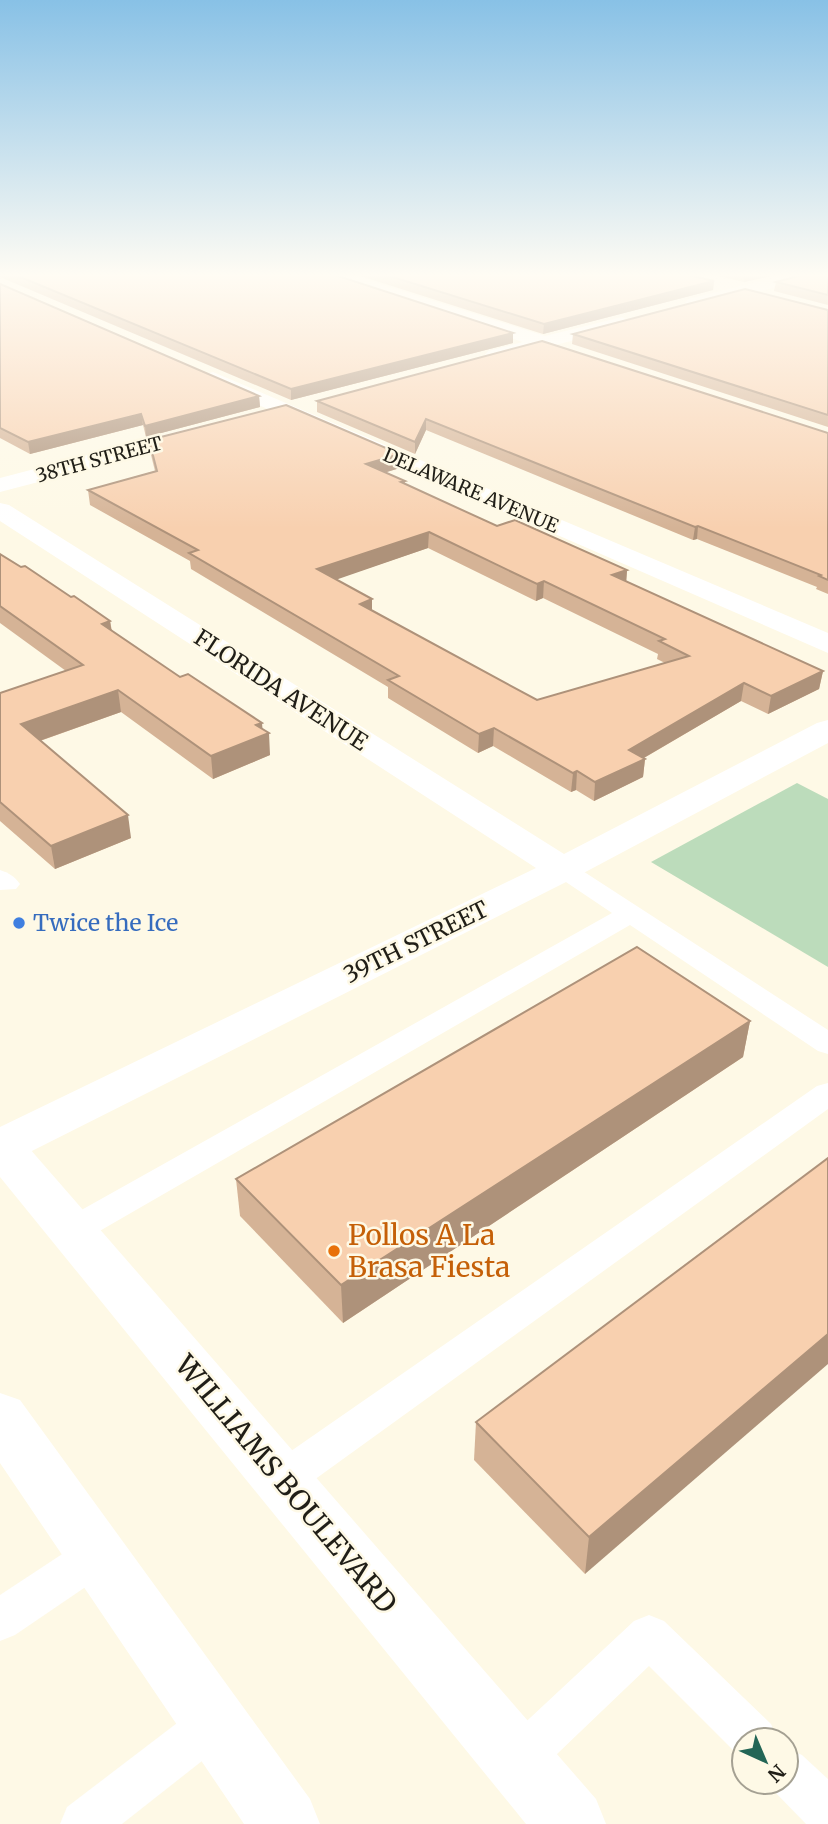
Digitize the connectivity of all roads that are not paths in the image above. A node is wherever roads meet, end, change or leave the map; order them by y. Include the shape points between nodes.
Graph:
1 (187, 366) edge
2 (325, 400) edge
3 (286, 410) junction
4 (260, 417) edge
5 (221, 427) edge
6 (0, 485) edge
7 (0, 510) edge
8 (828, 644) edge
9 (828, 730) edge
10 (563, 869) junction
11 (630, 914) junction
12 (828, 1044) edge
13 (828, 1094) edge
14 (0, 1147) edge
15 (72, 1231) junction
16 (0, 1417) edge
17 (282, 1480) junction
18 (97, 1555) junction
19 (0, 1620) edge
20 (214, 1723) junction
21 (741, 1726) edge
22 (518, 1760) junction
23 (800, 1785) edge
24 (828, 1812) edge
25 (84, 1824) edge
26 (285, 1824) edge
27 (571, 1824) edge

1 - 3 street, DELAWARE AVENUE
2 - 3 street
3 - 4 street
3 - 8 street, DELAWARE AVENUE
5 - 6 street, 38TH STREET
7 - 10 street, FLORIDA AVENUE
9 - 10 street, 39TH STREET
10 - 11 lane
10 - 14 street, 39TH STREET
11 - 12 lane
11 - 15 lane
13 - 17 lane
14 - 15 street, WILLIAMS BOULEVARD
15 - 17 street, WILLIAMS BOULEVARD
16 - 18 street
17 - 22 street, WILLIAMS BOULEVARD
18 - 19 lane
18 - 20 street
20 - 25 lane
20 - 26 street
21 - 22 lane via 649,1636
22 - 27 street, WILLIAMS BOULEVARD
23 - 24 lane

